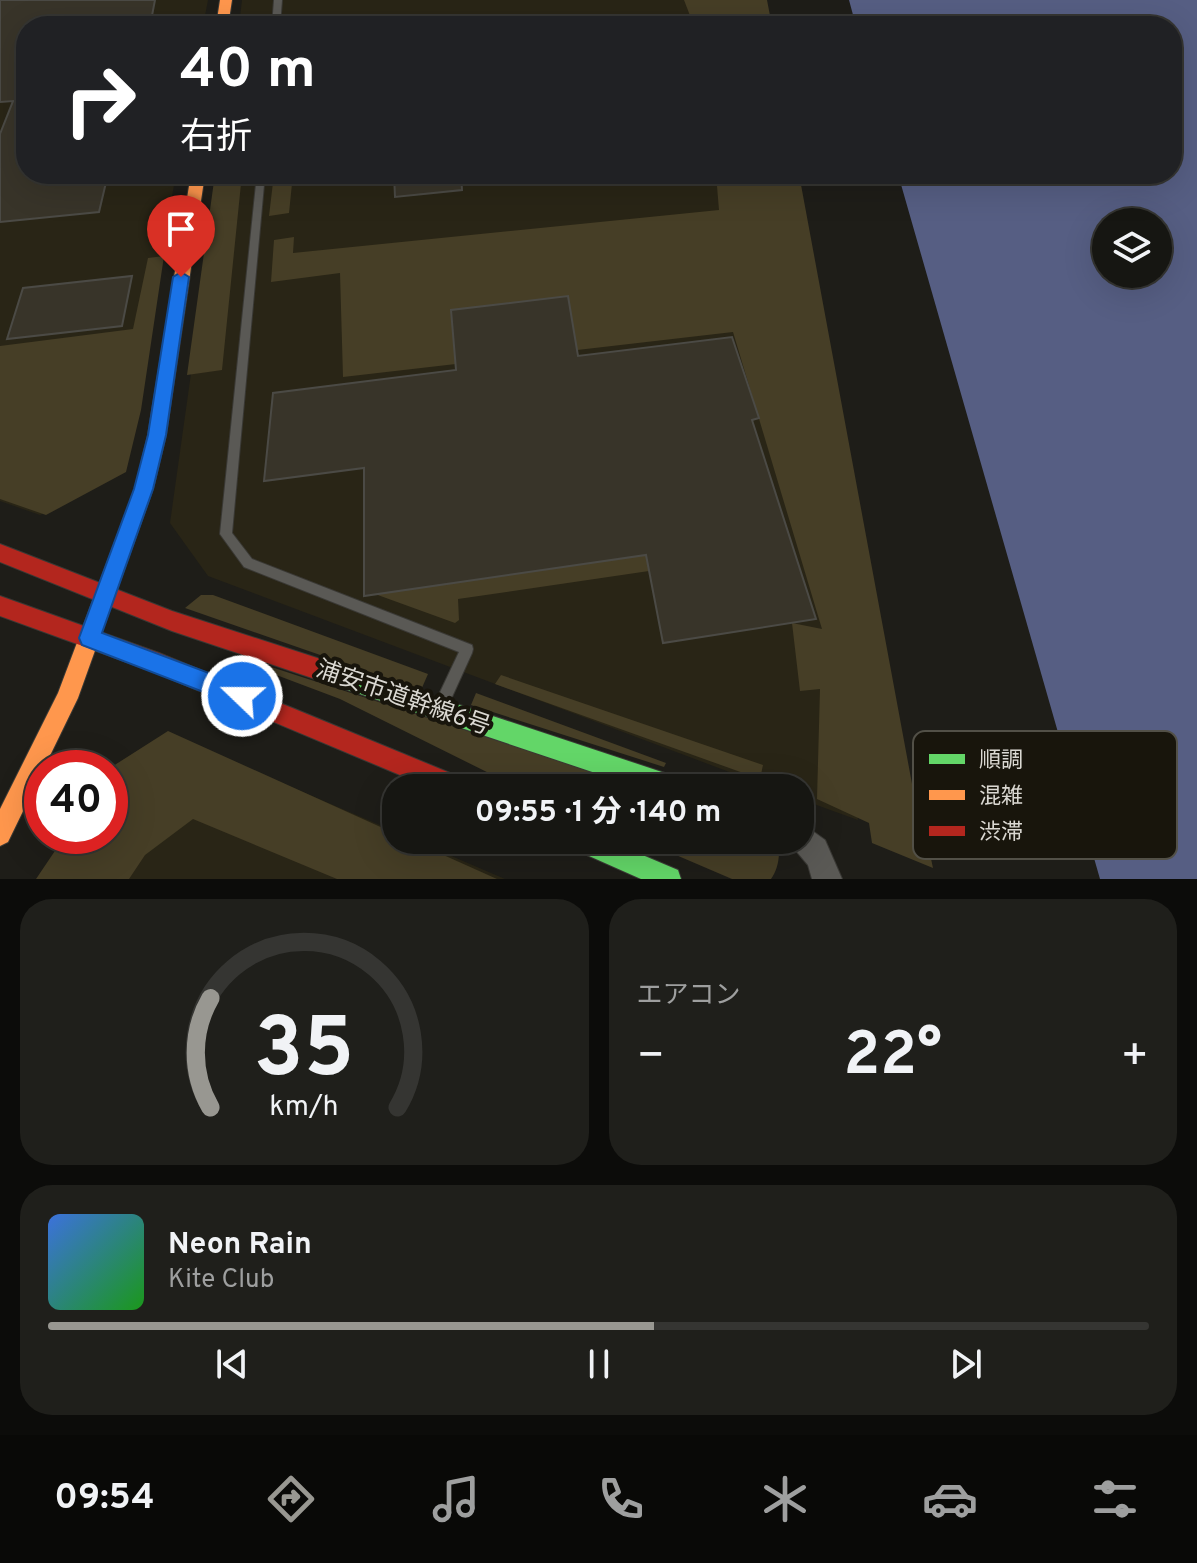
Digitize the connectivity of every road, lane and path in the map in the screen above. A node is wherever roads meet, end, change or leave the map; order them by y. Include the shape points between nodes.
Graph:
1 (196, 184) edge
2 (260, 184) edge
3 (0, 553) edge
4 (106, 595) junction
5 (0, 606) edge
6 (89, 638) junction
7 (438, 711) junction
8 (425, 774) edge
9 (631, 774) edge
10 (0, 834) edge
11 (814, 849) edge
12 (611, 854) edge
13 (669, 879) edge
14 (827, 879) edge

1 - 4 street via 157,435 144,489
2 - 7 lane via 226,534 248,563 467,649
3 - 4 street, 浦安市道幹線6号
4 - 6 street
4 - 7 street, 浦安市道幹線6号
5 - 6 street
6 - 8 street
6 - 10 street via 54,728
7 - 9 street, 浦安市道幹線6号
11 - 14 street
12 - 13 street

